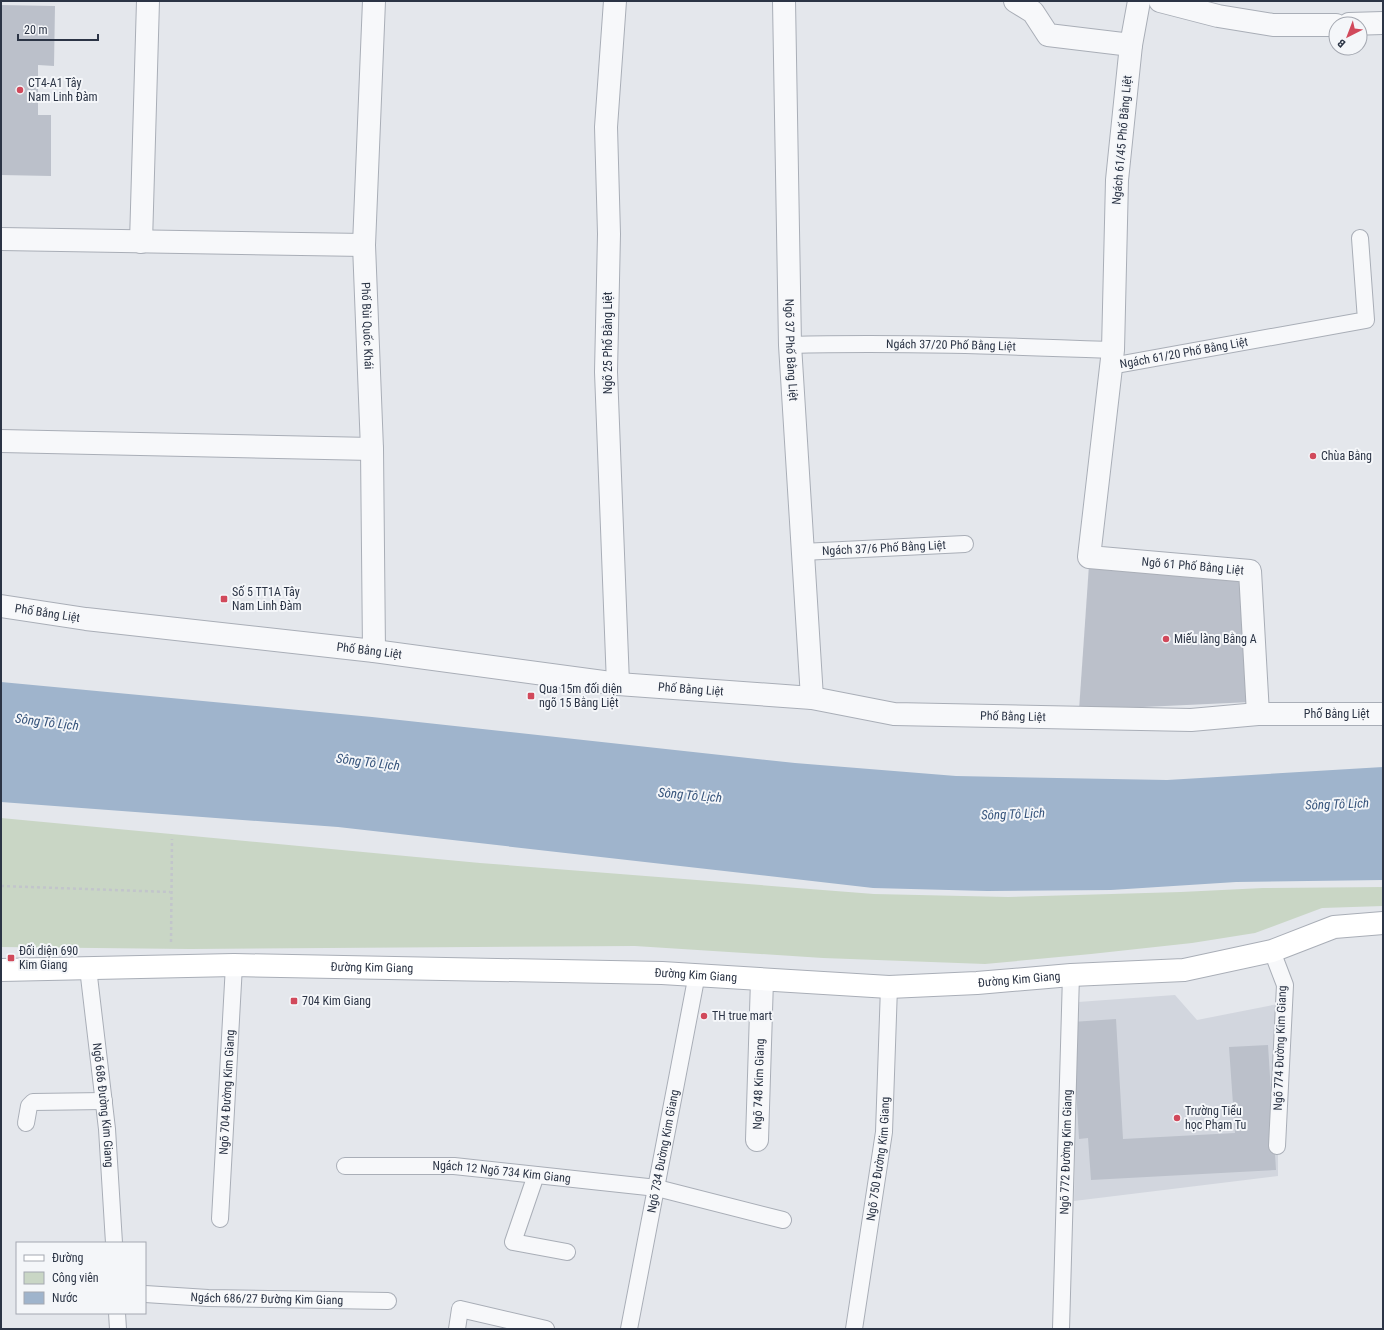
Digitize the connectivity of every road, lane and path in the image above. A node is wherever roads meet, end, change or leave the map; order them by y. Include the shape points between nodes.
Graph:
1 (148, 1) edge
2 (374, 1) edge
3 (615, 1) edge
4 (784, 1) edge
5 (1015, 1) edge
6 (1139, 1) edge
7 (1160, 1) edge
8 (1368, 23) edge
9 (1383, 23) edge
10 (1328, 24) edge
11 (1131, 45) junction
12 (1360, 238) dead end
13 (1, 239) edge
14 (141, 242) junction
15 (364, 245) junction
16 (790, 345) junction
17 (1112, 358) junction
18 (1, 441) edge
19 (372, 449) junction
20 (965, 544) dead end
21 (802, 552) junction
22 (1089, 557) joint
23 (1, 606) edge
24 (374, 651) junction
25 (618, 684) junction
26 (812, 698) junction
27 (1258, 714) junction
28 (1383, 714) edge
29 (172, 838) dead end
30 (1, 886) edge
31 (170, 892) junction
32 (1383, 923) edge
33 (171, 943) dead end
34 (1272, 951) junction
35 (234, 965) junction
36 (88, 968) junction
37 (1, 970) edge
38 (697, 974) junction
39 (1071, 975) junction
40 (762, 980) junction
41 (889, 987) junction
42 (104, 1101) junction
43 (26, 1123) dead end
44 (757, 1140) dead end
45 (1277, 1146) dead end
46 (345, 1166) dead end
47 (536, 1175) junction
48 (657, 1188) junction
49 (220, 1218) dead end
50 (783, 1220) dead end
51 (114, 1242) edge
52 (567, 1252) dead end
53 (146, 1294) edge
54 (388, 1300) dead end
55 (117, 1314) edge
56 (118, 1329) edge
57 (457, 1329) edge
58 (546, 1329) edge
59 (629, 1329) edge
60 (854, 1329) edge
61 (1061, 1329) edge

1 - 14 street
2 - 15 street, Phố Bùi Quốc Khái
3 - 25 street, Ngõ 25 Phố Bằng Liệt via 606,127 609,234 606,372
4 - 16 street, Ngõ 37 Phố Bằng Liệt
5 - 11 street via 1033,12 1048,35
6 - 11 street, Ngách 61/45 Phố Bằng Liệt
7 - 10 street via 1218,16 1273,25
8 - 9 street
11 - 17 street, Ngách 61/45 Phố Bằng Liệt via 1117,180
12 - 17 lane, Ngách 61/20 Phố Bằng Liệt via 1366,320
13 - 14 street
14 - 15 street
15 - 19 street, Phố Bùi Quốc Khái
16 - 17 lane, Ngách 37/20 Phố Bằng Liệt via 991,345
16 - 21 street, Ngõ 37 Phố Bằng Liệt
17 - 22 street, Ngách 61/20 Phố Bằng Liệt
18 - 19 street
19 - 24 street, Phố Bùi Quốc Khái
20 - 21 lane, Ngách 37/6 Phố Bằng Liệt
21 - 26 street, Ngõ 37 Phố Bằng Liệt
22 - 27 street, Ngõ 61 Phố Bằng Liệt via 1250,571
23 - 24 street, Phố Bằng Liệt via 86,619
24 - 25 street, Phố Bằng Liệt
25 - 26 street, Phố Bằng Liệt
26 - 27 street, Phố Bằng Liệt via 894,714 1191,720
27 - 28 street, Phố Bằng Liệt
29 - 31 path
30 - 31 path
31 - 33 path
32 - 34 main road, Đường Kim Giang via 1334,927
34 - 39 main road, Đường Kim Giang via 1184,970
34 - 45 lane, Ngõ 774 Đường Kim Giang via 1285,986
35 - 36 main road, Đường Kim Giang
35 - 38 main road, Đường Kim Giang
35 - 49 lane, Ngõ 704 Đường Kim Giang
36 - 37 main road, Đường Kim Giang
36 - 42 lane, Ngõ 686 Đường Kim Giang
38 - 40 main road, Đường Kim Giang
38 - 48 lane, Ngõ 734 Đường Kim Giang
39 - 41 main road, Đường Kim Giang
39 - 61 lane, Ngõ 772 Đường Kim Giang
40 - 41 main road, Đường Kim Giang
40 - 44 street, Ngõ 748 Kim Giang
41 - 60 lane, Ngõ 750 Đường Kim Giang via 884,1132
42 - 43 lane via 32,1102
42 - 51 lane, Ngõ 686 Đường Kim Giang
46 - 47 lane, Ngách 12 Ngõ 734 Kim Giang via 454,1166
47 - 48 lane, Ngách 12 Ngõ 734 Kim Giang
47 - 52 lane via 513,1242
48 - 50 lane, Ngách 12 Ngõ 734 Kim Giang
48 - 59 lane, Ngõ 734 Đường Kim Giang
53 - 54 lane, Ngách 686/27 Đường Kim Giang via 208,1298
55 - 56 lane
57 - 58 lane via 460,1308

